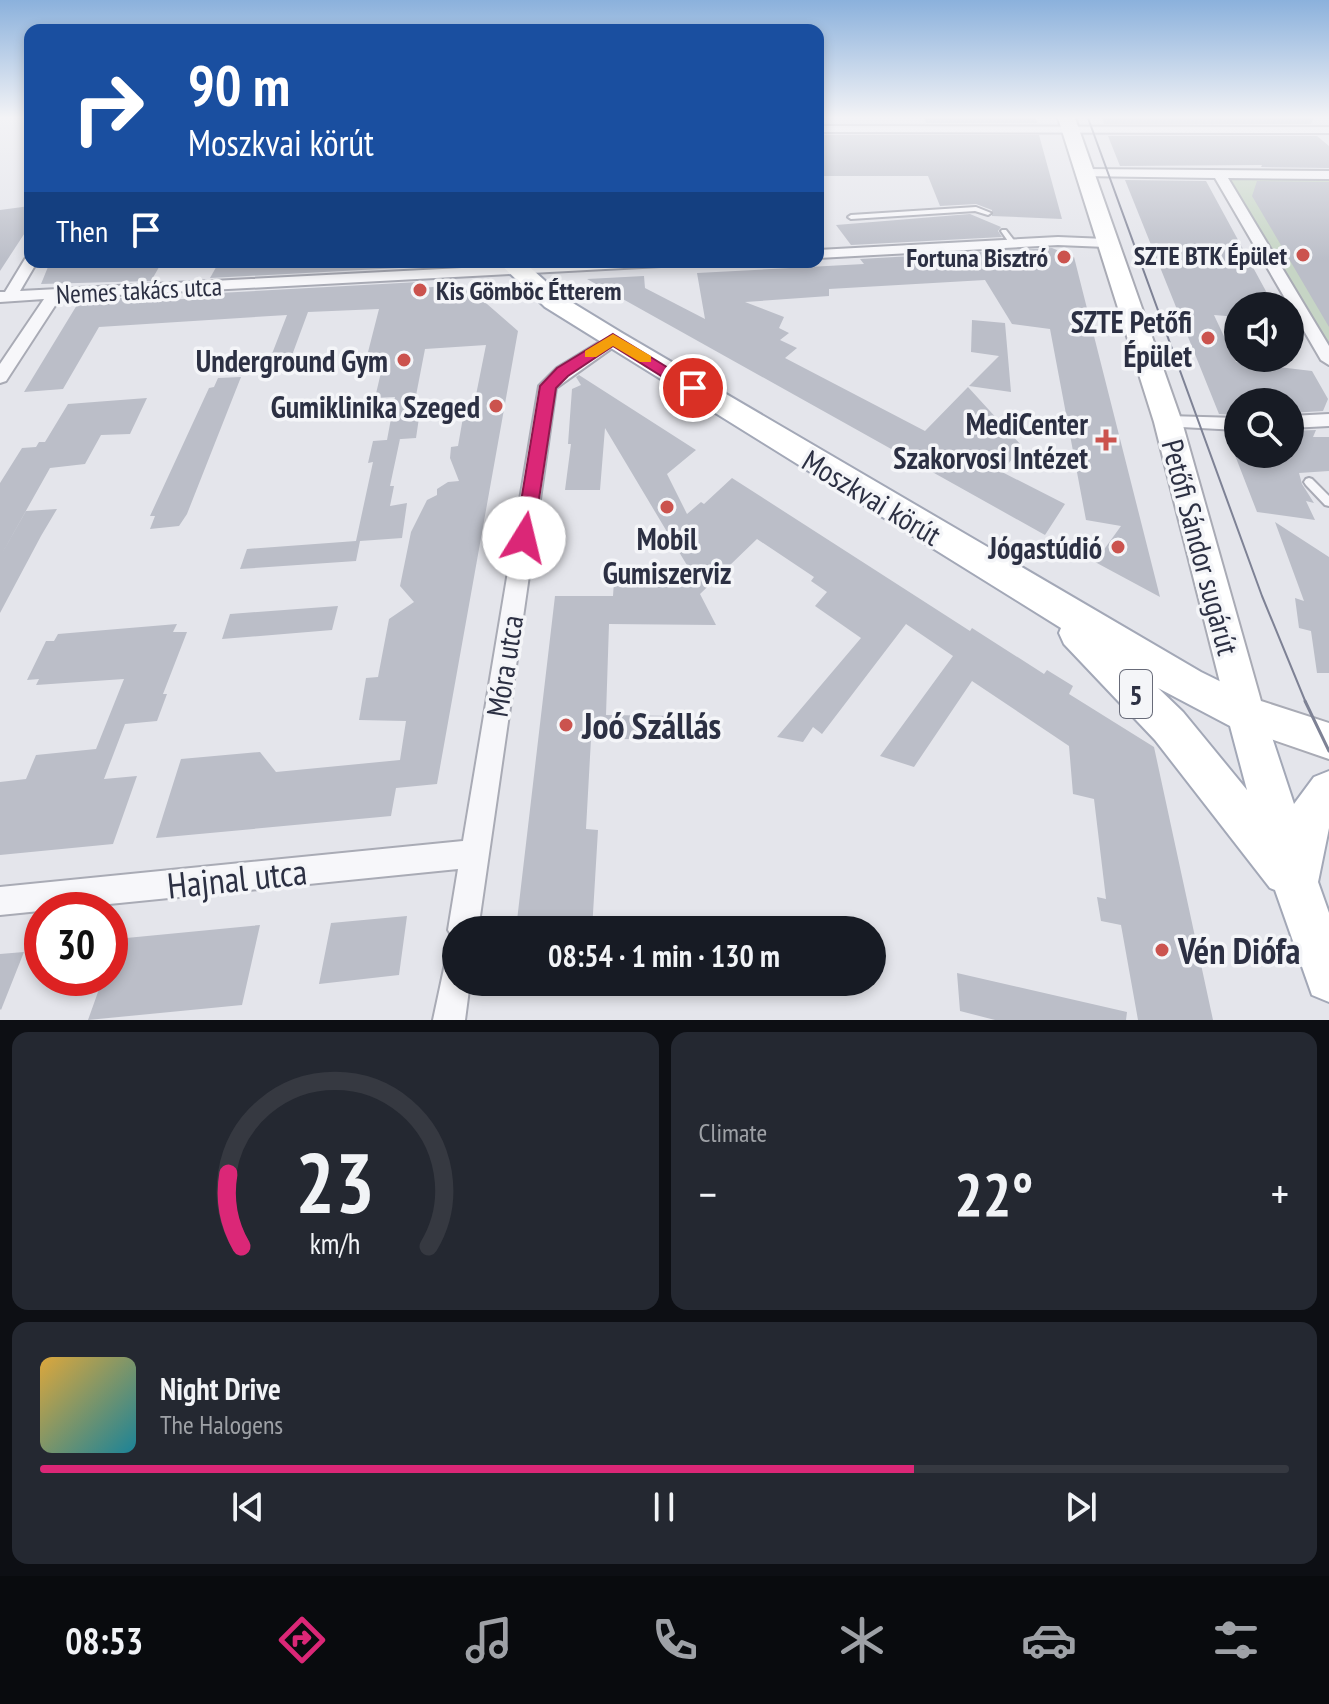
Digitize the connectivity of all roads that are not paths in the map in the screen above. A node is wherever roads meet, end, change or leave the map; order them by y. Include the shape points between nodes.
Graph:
1 (1082, 166) edge
2 (1084, 173) junction
3 (1220, 175) junction
4 (1329, 175) edge
5 (988, 213) dead end
6 (851, 217) dead end
7 (1106, 243) junction
8 (824, 253) edge
9 (26, 268) edge
10 (480, 268) edge
11 (515, 268) edge
12 (55, 294) junction
13 (5, 297) edge
14 (613, 339) junction
15 (1329, 360) edge
16 (0, 377) edge
17 (1329, 420) edge
18 (1304, 421) edge
19 (1168, 422) junction
20 (1224, 424) edge
21 (1309, 482) dead end
22 (1329, 502) edge
23 (1050, 604) junction
24 (1246, 714) junction
25 (1329, 741) edge
26 (1329, 792) edge
27 (474, 854) junction
28 (1296, 885) junction
29 (0, 901) edge
30 (465, 916) edge
31 (1329, 978) edge
32 (453, 996) edge
33 (449, 1020) edge

1 - 2 street, Petőfi Sándor sugárút
2 - 3 street
2 - 7 street, Petőfi Sándor sugárút
3 - 4 street
3 - 15 street
5 - 6 lane via 976,209
7 - 8 street via 1008,237
7 - 19 street, Petőfi Sándor sugárút
9 - 13 street
10 - 12 street, Nemes takács utca
11 - 14 main road, Moszkvai körút / 5 via 554,302
12 - 13 street, Nemes takács utca
12 - 16 street
14 - 23 main road, Moszkvai körút / 5
14 - 27 street, Móra utca via 548,386
17 - 18 street
19 - 20 street
19 - 24 street, Petőfi Sándor sugárút
21 - 22 lane
23 - 24 main road, Moszkvai körút / 5
23 - 28 main road, 5 via 1169,726
24 - 25 street
24 - 28 main road, Petőfi Sándor sugárút / 5
26 - 28 main road via 1306,823
27 - 29 street, Hajnal utca
27 - 30 street, Móra utca
28 - 31 main road, Petőfi Sándor sugárút / 5
32 - 33 street

